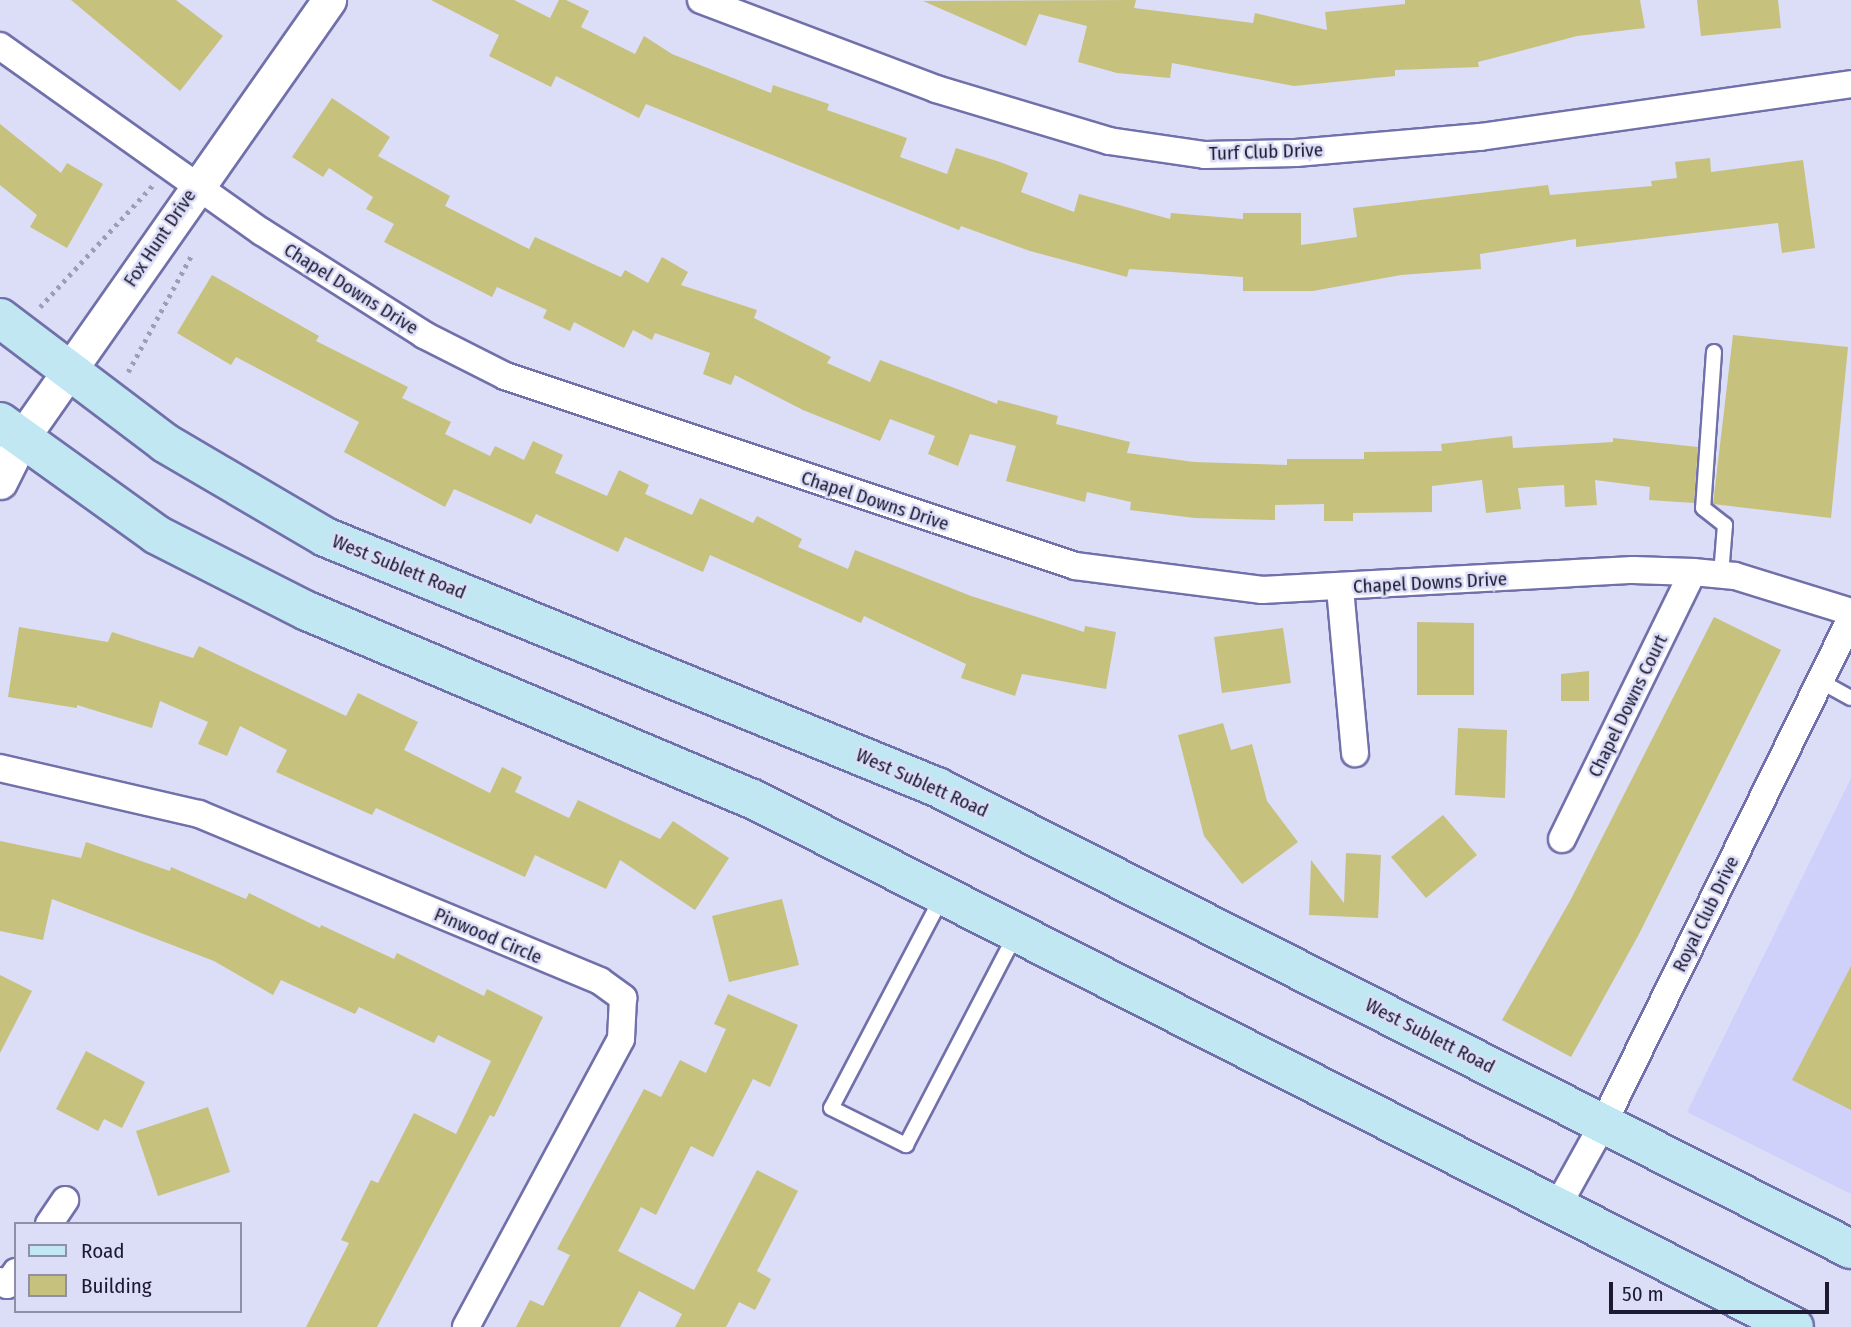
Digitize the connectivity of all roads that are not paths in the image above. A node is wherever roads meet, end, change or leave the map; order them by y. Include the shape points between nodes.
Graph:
1 (329, 0) edge
2 (701, 0) edge
3 (0, 46) edge
4 (1851, 84) edge
5 (195, 185) junction
6 (0, 318) edge
7 (1714, 352) dead end
8 (68, 371) junction
9 (11, 430) edge
10 (0, 482) edge
11 (1693, 572) junction
12 (1721, 575) junction
13 (1340, 588) junction
14 (1851, 612) edge
15 (1851, 618) edge
16 (1820, 681) junction
17 (1851, 698) edge
18 (1355, 753) dead end
19 (0, 768) edge
20 (1562, 839) dead end
21 (943, 895) junction
22 (1017, 933) junction
23 (1603, 1124) junction
24 (65, 1200) dead end
25 (1558, 1207) junction
26 (50, 1222) edge
27 (1851, 1249) edge
28 (14, 1275) edge
29 (0, 1281) edge
30 (466, 1327) edge
31 (1794, 1327) edge

1 - 5 street, Fox Hunt Drive
2 - 4 street, Turf Club Drive via 936,89 1109,141 1205,155 1296,153 1480,137
3 - 5 street, Chapel Downs Drive
5 - 8 street, Fox Hunt Drive
5 - 13 street, Chapel Downs Drive via 424,335 505,376 615,415 1075,566 1262,590
6 - 8 main road, West Sublett Road
7 - 12 lane via 1703,509 1725,525
8 - 9 street, Fox Hunt Drive
8 - 23 main road, West Sublett Road via 165,443 325,537 939,788
9 - 10 street, Fox Hunt Drive
9 - 21 main road via 158,535 307,611 753,799
11 - 12 street, Chapel Downs Drive
11 - 13 street, Chapel Downs Drive via 1633,570
11 - 20 street, Chapel Downs Court
12 - 14 street, Chapel Downs Drive
13 - 18 street
15 - 16 street, Royal Club Drive
16 - 17 lane
16 - 23 street, Royal Club Drive
19 - 30 street, Pinwood Circle via 199,814 600,981 623,998 621,1039
21 - 22 main road
21 - 22 lane via 831,1108 906,1145
22 - 25 main road
23 - 25 street, Royal Club Drive
23 - 27 main road, West Sublett Road
24 - 26 street
25 - 31 main road
28 - 29 street via 8,1284

